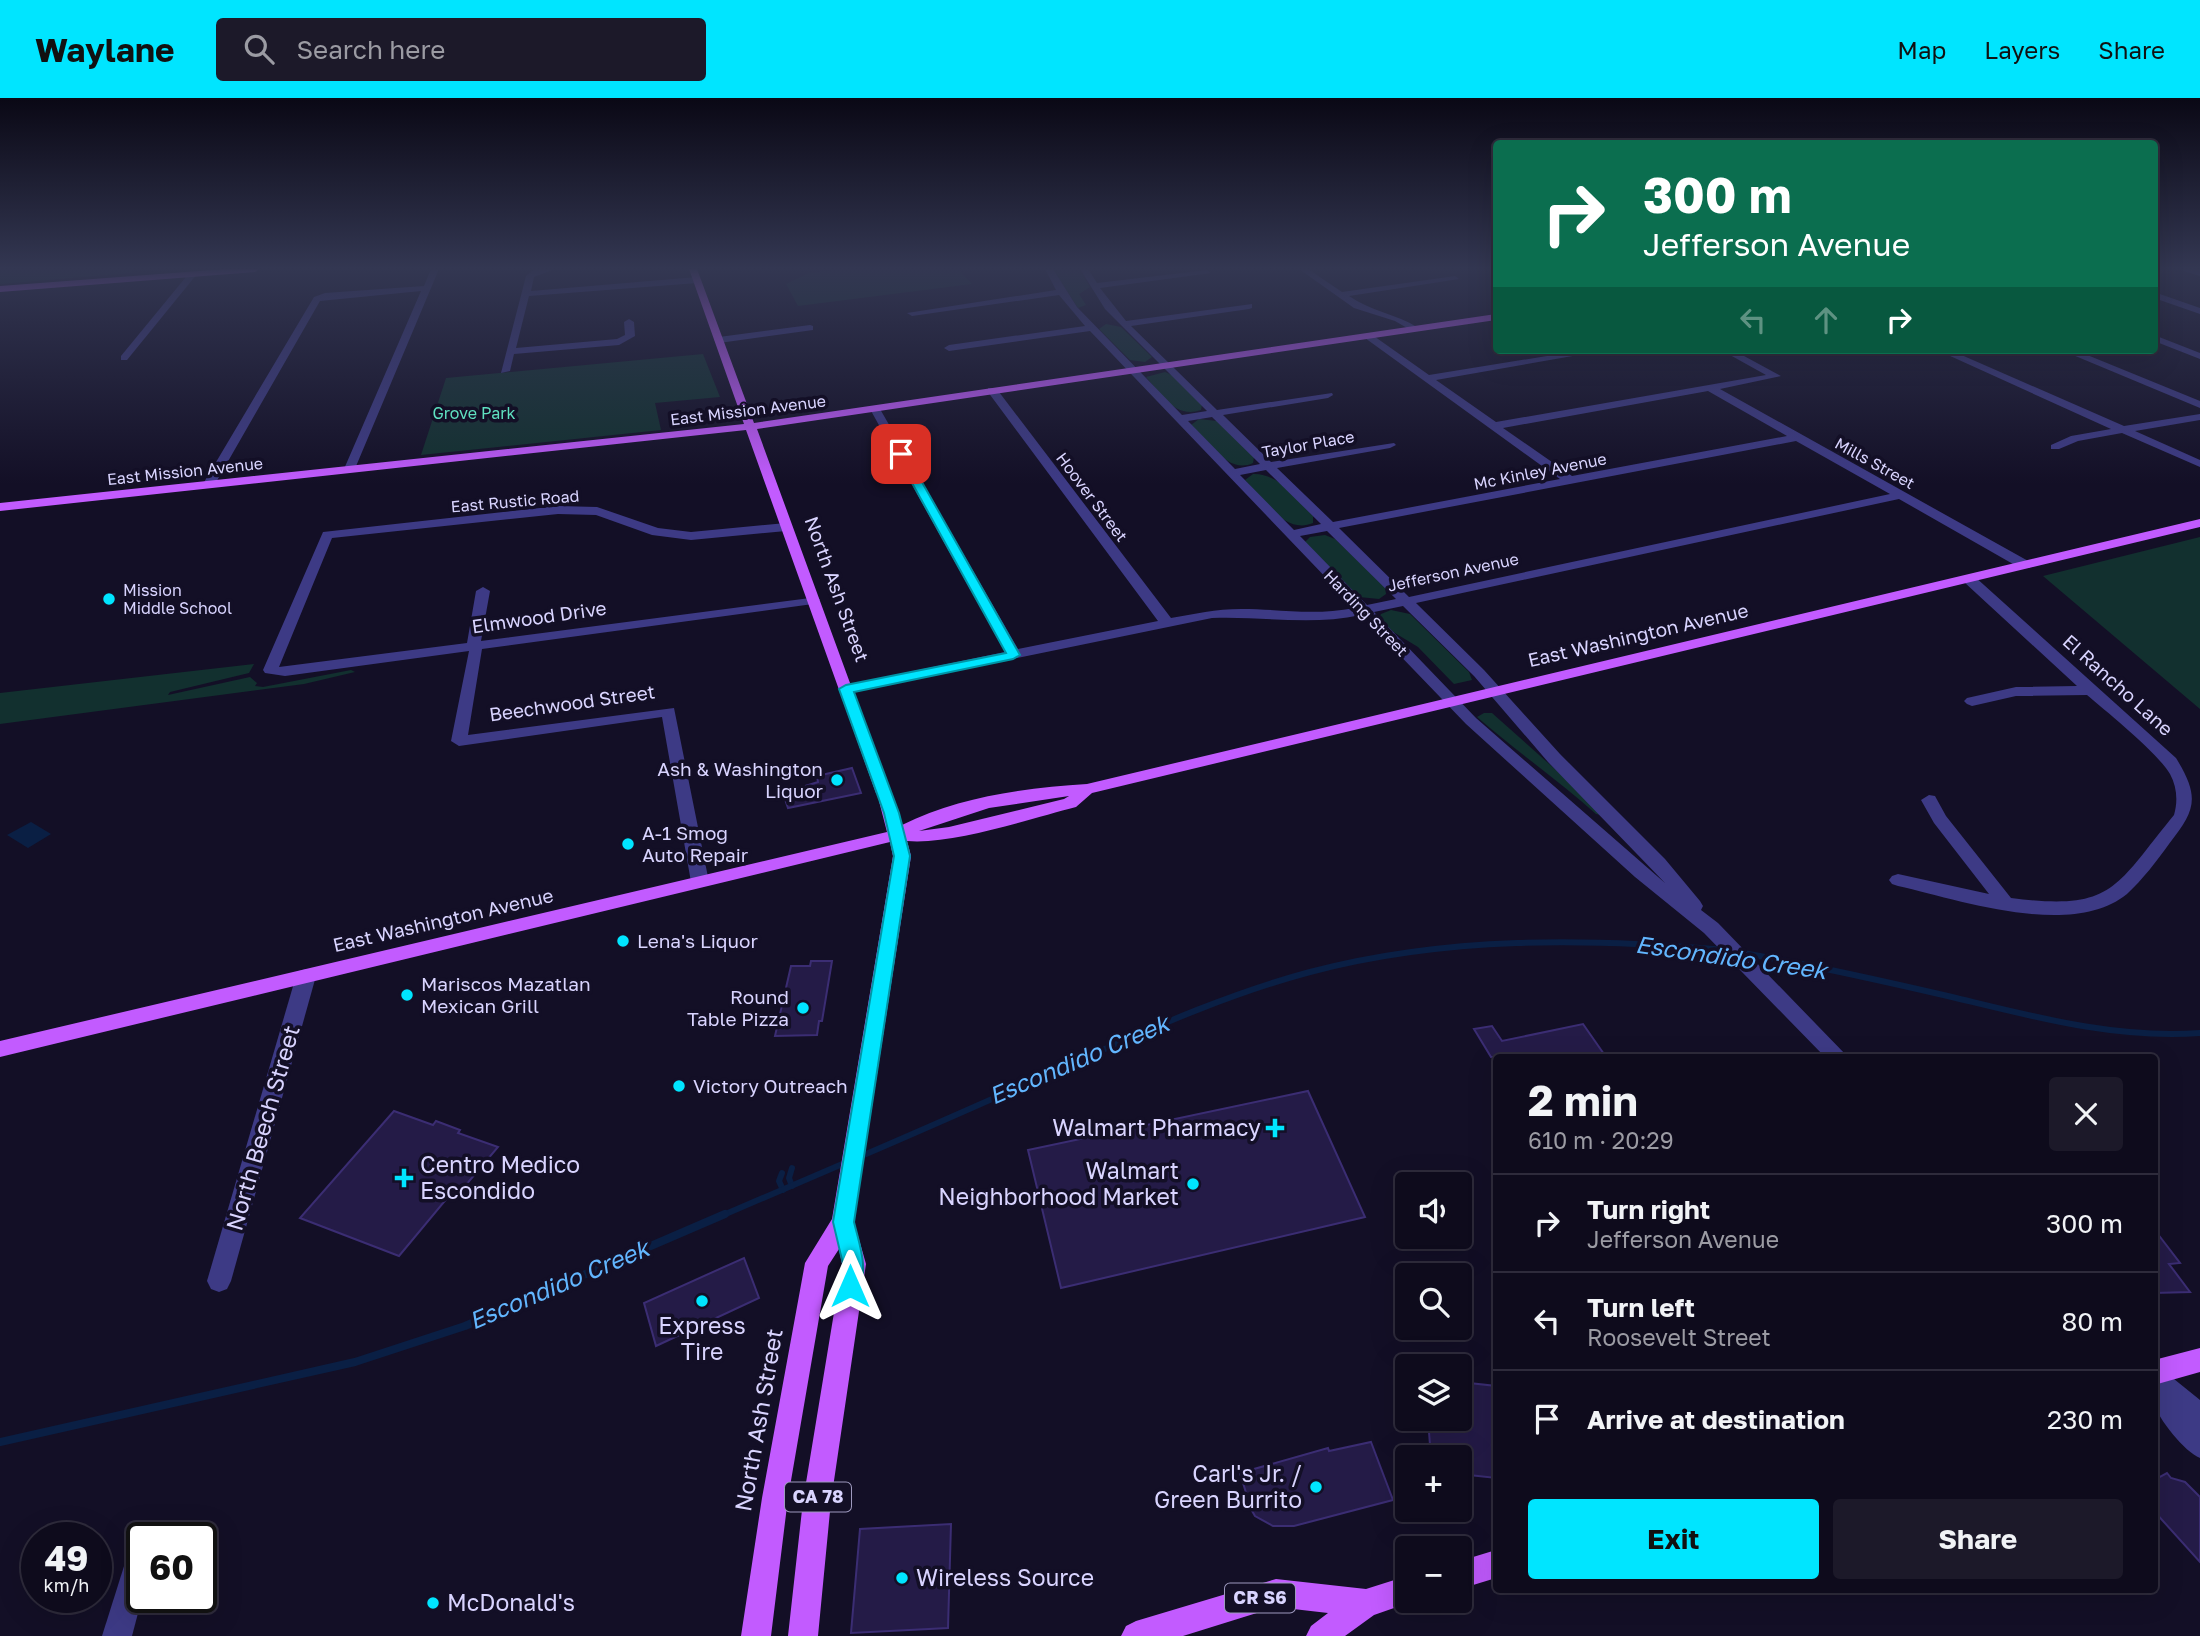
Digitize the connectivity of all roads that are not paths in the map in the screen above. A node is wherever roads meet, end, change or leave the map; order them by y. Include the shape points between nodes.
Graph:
1 (719, 340) edge
2 (138, 341) edge
3 (293, 341) edge
4 (404, 341) edge
5 (513, 341) edge
6 (621, 341) edge
7 (1001, 341) edge
8 (1104, 341) edge
9 (1141, 341) edge
10 (1335, 341) edge
11 (1375, 341) edge
12 (2161, 341) edge
13 (949, 348) dead end
14 (510, 351) junction
15 (1577, 354) edge
16 (1734, 354) edge
17 (1951, 354) edge
18 (2076, 354) edge
19 (2200, 356) edge
20 (124, 358) dead end
21 (1165, 365) junction
22 (1133, 370) junction
23 (505, 371) dead end
24 (1427, 378) junction
25 (1710, 388) junction
26 (992, 390) junction
27 (1328, 395) dead end
28 (2200, 405) edge
29 (876, 409) junction
30 (1215, 413) junction
31 (2200, 417) edge
32 (1179, 419) junction
33 (1494, 426) junction
34 (750, 427) junction
35 (2123, 430) junction
36 (1797, 437) junction
37 (1390, 445) dead end
38 (2055, 447) dead end
39 (2200, 455) edge
40 (2187, 458) junction
41 (2200, 464) edge
42 (1269, 467) junction
43 (350, 469) junction
44 (1231, 473) junction
45 (1571, 481) junction
46 (209, 484) junction
47 (1901, 495) junction
48 (0, 506) edge
49 (2200, 523) edge
50 (786, 527) junction
51 (1330, 527) junction
52 (1290, 534) junction
53 (2025, 565) junction
54 (1969, 579) junction
55 (483, 591) dead end
56 (813, 600) junction
57 (1404, 600) junction
58 (1362, 610) junction
59 (1167, 623) junction
60 (474, 645) junction
61 (1013, 655) junction
62 (270, 670) joint
63 (846, 689) junction
64 (2091, 690) junction
65 (1494, 692) junction
66 (1972, 701) dead end
67 (1453, 702) junction
68 (1929, 800) dead end
69 (897, 835) junction
70 (1898, 880) dead end
71 (700, 882) junction
72 (2005, 902) junction
73 (1711, 928) junction
74 (306, 976) junction
75 (0, 1049) edge
76 (1835, 1054) edge
77 (843, 1222) junction
78 (219, 1281) dead end
79 (2200, 1360) edge
80 (2158, 1372) edge
81 (2158, 1383) edge
82 (2158, 1386) edge
83 (2200, 1417) edge
84 (2200, 1445) edge
85 (1493, 1565) edge
86 (1472, 1571) edge
87 (1395, 1594) edge
88 (1366, 1603) junction
89 (126, 1604) edge
90 (117, 1636) edge
91 (756, 1636) edge
92 (803, 1636) edge
93 (1136, 1636) edge
94 (1321, 1636) edge

1 - 34 main road, North Ash Street
2 - 20 street
3 - 46 street
4 - 43 street
5 - 14 street
6 - 14 street
7 - 13 street
8 - 22 street, Harding Street
9 - 21 street, Harding Street
10 - 21 main road, East Mission Avenue
11 - 24 street
12 - 19 street
14 - 23 street
15 - 24 street
16 - 25 street via 1776,376
17 - 35 street
18 - 28 street
21 - 22 main road, East Mission Avenue
21 - 30 street, Harding Street
22 - 26 main road, East Mission Avenue
22 - 32 street, Harding Street
24 - 33 street
25 - 33 street
25 - 36 street, Mills Street
26 - 29 main road, East Mission Avenue
26 - 59 street, Hoover Street
27 - 30 street
29 - 34 main road, East Mission Avenue
29 - 61 street
30 - 32 street
30 - 42 street, Harding Street
31 - 35 street
32 - 44 street, Harding Street
33 - 45 street
34 - 43 main road, East Mission Avenue
34 - 50 main road, North Ash Street
35 - 38 street via 2074,438
35 - 40 street
36 - 45 street, Mc Kinley Avenue
36 - 47 street, Mills Street
37 - 42 street, Taylor Place
39 - 40 street
40 - 41 street
42 - 44 street, Taylor Place
42 - 51 street, Harding Street
43 - 46 main road, East Mission Avenue
44 - 52 street, Harding Street
45 - 51 street, Mc Kinley Avenue
46 - 48 main road, East Mission Avenue
47 - 53 street, Mills Street
47 - 57 street, Jefferson Avenue
49 - 53 main road, East Washington Avenue
50 - 56 main road, North Ash Street
50 - 62 street, East Rustic Road via 691,536 656,532 597,511 558,510 327,535
51 - 52 street, Mc Kinley Avenue
51 - 57 street, Harding Street
52 - 58 street, Harding Street
53 - 54 main road, East Washington Avenue
54 - 64 street, El Rancho Lane
54 - 65 main road, East Washington Avenue
55 - 60 street, Beechwood Street
56 - 60 street, Elmwood Drive
56 - 63 main road, North Ash Street
57 - 58 street, Jefferson Avenue
57 - 65 street, Harding Street
58 - 59 street, Jefferson Avenue via 1304,618 1226,613
58 - 67 street, Harding Street
59 - 61 street, Jefferson Avenue
60 - 62 street, Elmwood Drive via 285,672
60 - 71 street, Beechwood Street via 459,741 669,710
61 - 63 street, Jefferson Avenue
63 - 69 main road, North Ash Street
64 - 66 street via 1988,694
64 - 72 street, El Rancho Lane via 2178,772 2186,792 2182,817 2111,898 2065,909
65 - 67 main road, East Washington Avenue
65 - 73 street, Harding Street via 1659,863
67 - 69 main road, East Washington Avenue via 1087,789 1070,803 949,833
67 - 73 street, Harding Street via 1641,873
68 - 72 street
69 - 71 main road, East Washington Avenue
69 - 77 main road, North Ash Street / CA 78 via 902,856
70 - 72 street, El Rancho Lane
71 - 74 main road, East Washington Avenue
73 - 76 street, Harding Street
74 - 75 main road, East Washington Avenue
74 - 78 street, North Beech Street
77 - 91 main road, North Ash Street / CA 78 via 817,1263 775,1498
77 - 92 main road, North Ash Street / CA 78 via 854,1264 816,1509
79 - 80 main road
81 - 83 street
82 - 84 street
85 - 86 main road
87 - 88 main road, CR S6
88 - 93 main road, CR S6 via 1276,1593
88 - 94 main road, CR S6
89 - 90 street

